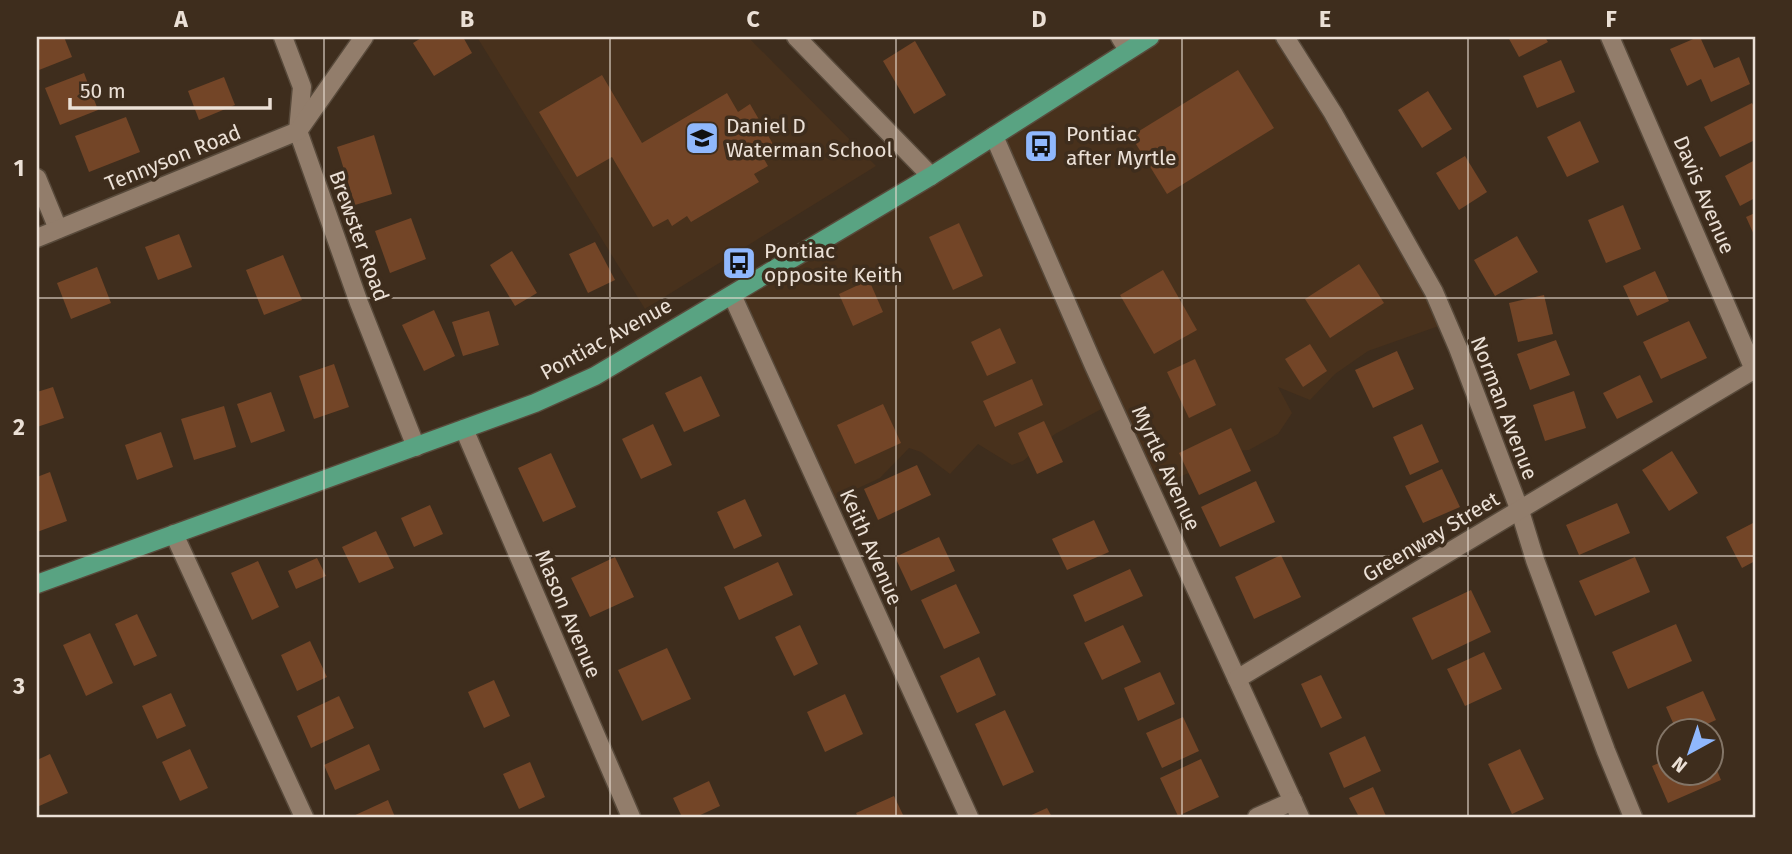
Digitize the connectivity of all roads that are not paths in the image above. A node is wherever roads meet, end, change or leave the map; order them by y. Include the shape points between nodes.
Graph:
1 (283, 37) edge
2 (364, 37) edge
3 (796, 37) edge
4 (1150, 37) edge
5 (1285, 37) edge
6 (1610, 37) edge
7 (1124, 44) edge
8 (298, 131) junction
9 (994, 136) junction
10 (931, 176) junction
11 (37, 178) edge
12 (58, 229) junction
13 (37, 238) edge
14 (732, 295) junction
15 (1755, 370) edge
16 (464, 429) junction
17 (416, 447) junction
18 (1520, 511) junction
19 (174, 534) junction
20 (37, 584) edge
21 (1237, 679) junction
22 (1297, 809) edge
23 (304, 817) edge
24 (631, 817) edge
25 (968, 817) edge
26 (1257, 817) edge
27 (1633, 817) edge

1 - 8 street, Brewster Road via 302,87
2 - 8 street
3 - 10 street
4 - 7 main road, Pontiac Avenue
5 - 18 street, Norman Avenue via 1434,292
6 - 15 street, Davis Avenue
7 - 9 main road, Pontiac Avenue
8 - 12 street, Tennyson Road
8 - 17 street, Brewster Road
9 - 10 main road, Pontiac Avenue
9 - 21 street, Myrtle Avenue
10 - 14 main road, Pontiac Avenue
11 - 12 street
12 - 13 street, Tennyson Road
14 - 16 main road, Pontiac Avenue via 594,376
14 - 25 street, Keith Avenue
15 - 18 street, Greenway Street
16 - 17 main road, Pontiac Avenue
16 - 24 street, Mason Avenue
17 - 19 main road, Pontiac Avenue
18 - 21 street, Greenway Street
18 - 27 street, Norman Avenue
19 - 20 main road, Pontiac Avenue
19 - 23 street
21 - 22 street, Myrtle Avenue
22 - 26 street

